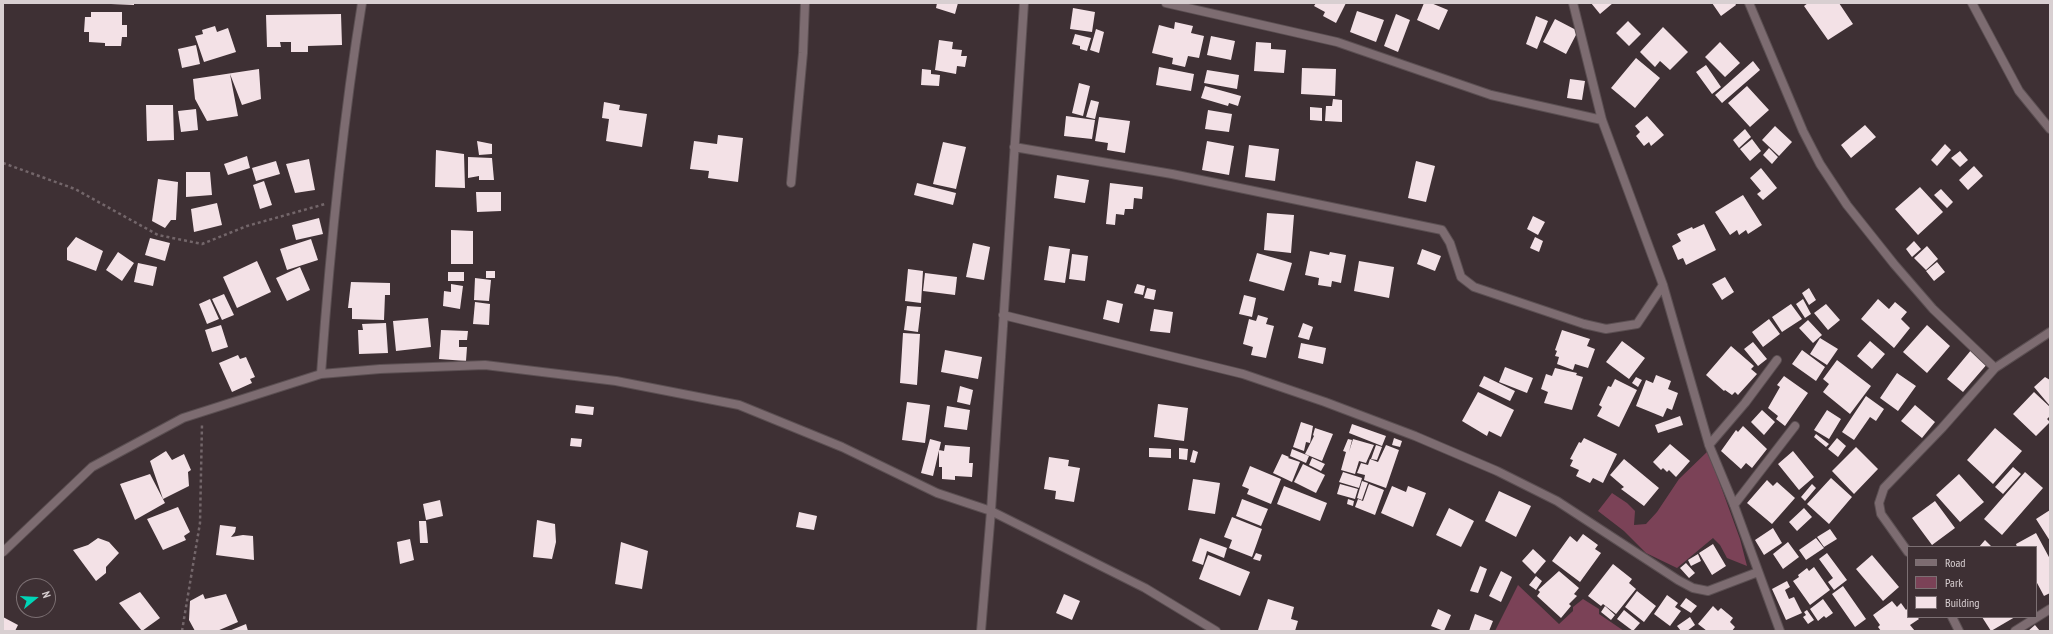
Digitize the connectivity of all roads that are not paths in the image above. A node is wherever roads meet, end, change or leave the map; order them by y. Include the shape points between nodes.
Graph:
1 (362, 3) edge
2 (805, 3) edge
3 (1024, 3) edge
4 (1166, 3) edge
5 (1573, 3) edge
6 (1749, 3) edge
7 (1972, 3) edge
8 (1602, 120) junction
9 (2050, 129) edge
10 (1014, 146) junction
11 (792, 183) dead end
12 (1663, 285) junction
13 (1003, 315) junction
14 (2050, 332) edge
15 (1776, 360) dead end
16 (1995, 368) junction
17 (321, 374) junction
18 (1795, 426) dead end
19 (1709, 445) junction
20 (1734, 505) junction
21 (991, 511) junction
22 (1907, 551) edge
23 (3, 552) edge
24 (1758, 572) junction
25 (2050, 609) edge
26 (2037, 617) edge
27 (1952, 618) edge
28 (2036, 618) edge
29 (982, 631) edge
30 (1216, 631) edge
31 (1780, 631) edge
32 (1959, 631) edge
33 (2015, 631) edge

1 - 17 street via 335,201
2 - 11 street
3 - 10 street
4 - 8 street via 1337,42 1491,96
5 - 8 street
6 - 16 street via 1803,131 1824,170 1894,264 1933,309
7 - 9 street via 2019,91
8 - 12 street
10 - 12 street via 1172,174 1442,230 1450,243 1461,277 1474,287 1606,329 1637,324
10 - 13 street
12 - 19 street
13 - 21 street
13 - 24 street via 1243,374 1415,436 1497,471 1557,501 1693,588 1708,591
14 - 16 street
15 - 19 street via 1745,403
16 - 22 street via 1884,488 1879,503 1881,514
17 - 21 street via 485,365 616,381 739,405 842,447 937,493
17 - 23 street via 183,418 92,467
18 - 20 street
19 - 20 street
20 - 24 street
21 - 29 street
21 - 30 street via 1145,588
24 - 31 street
25 - 26 street
27 - 32 street
28 - 33 street

